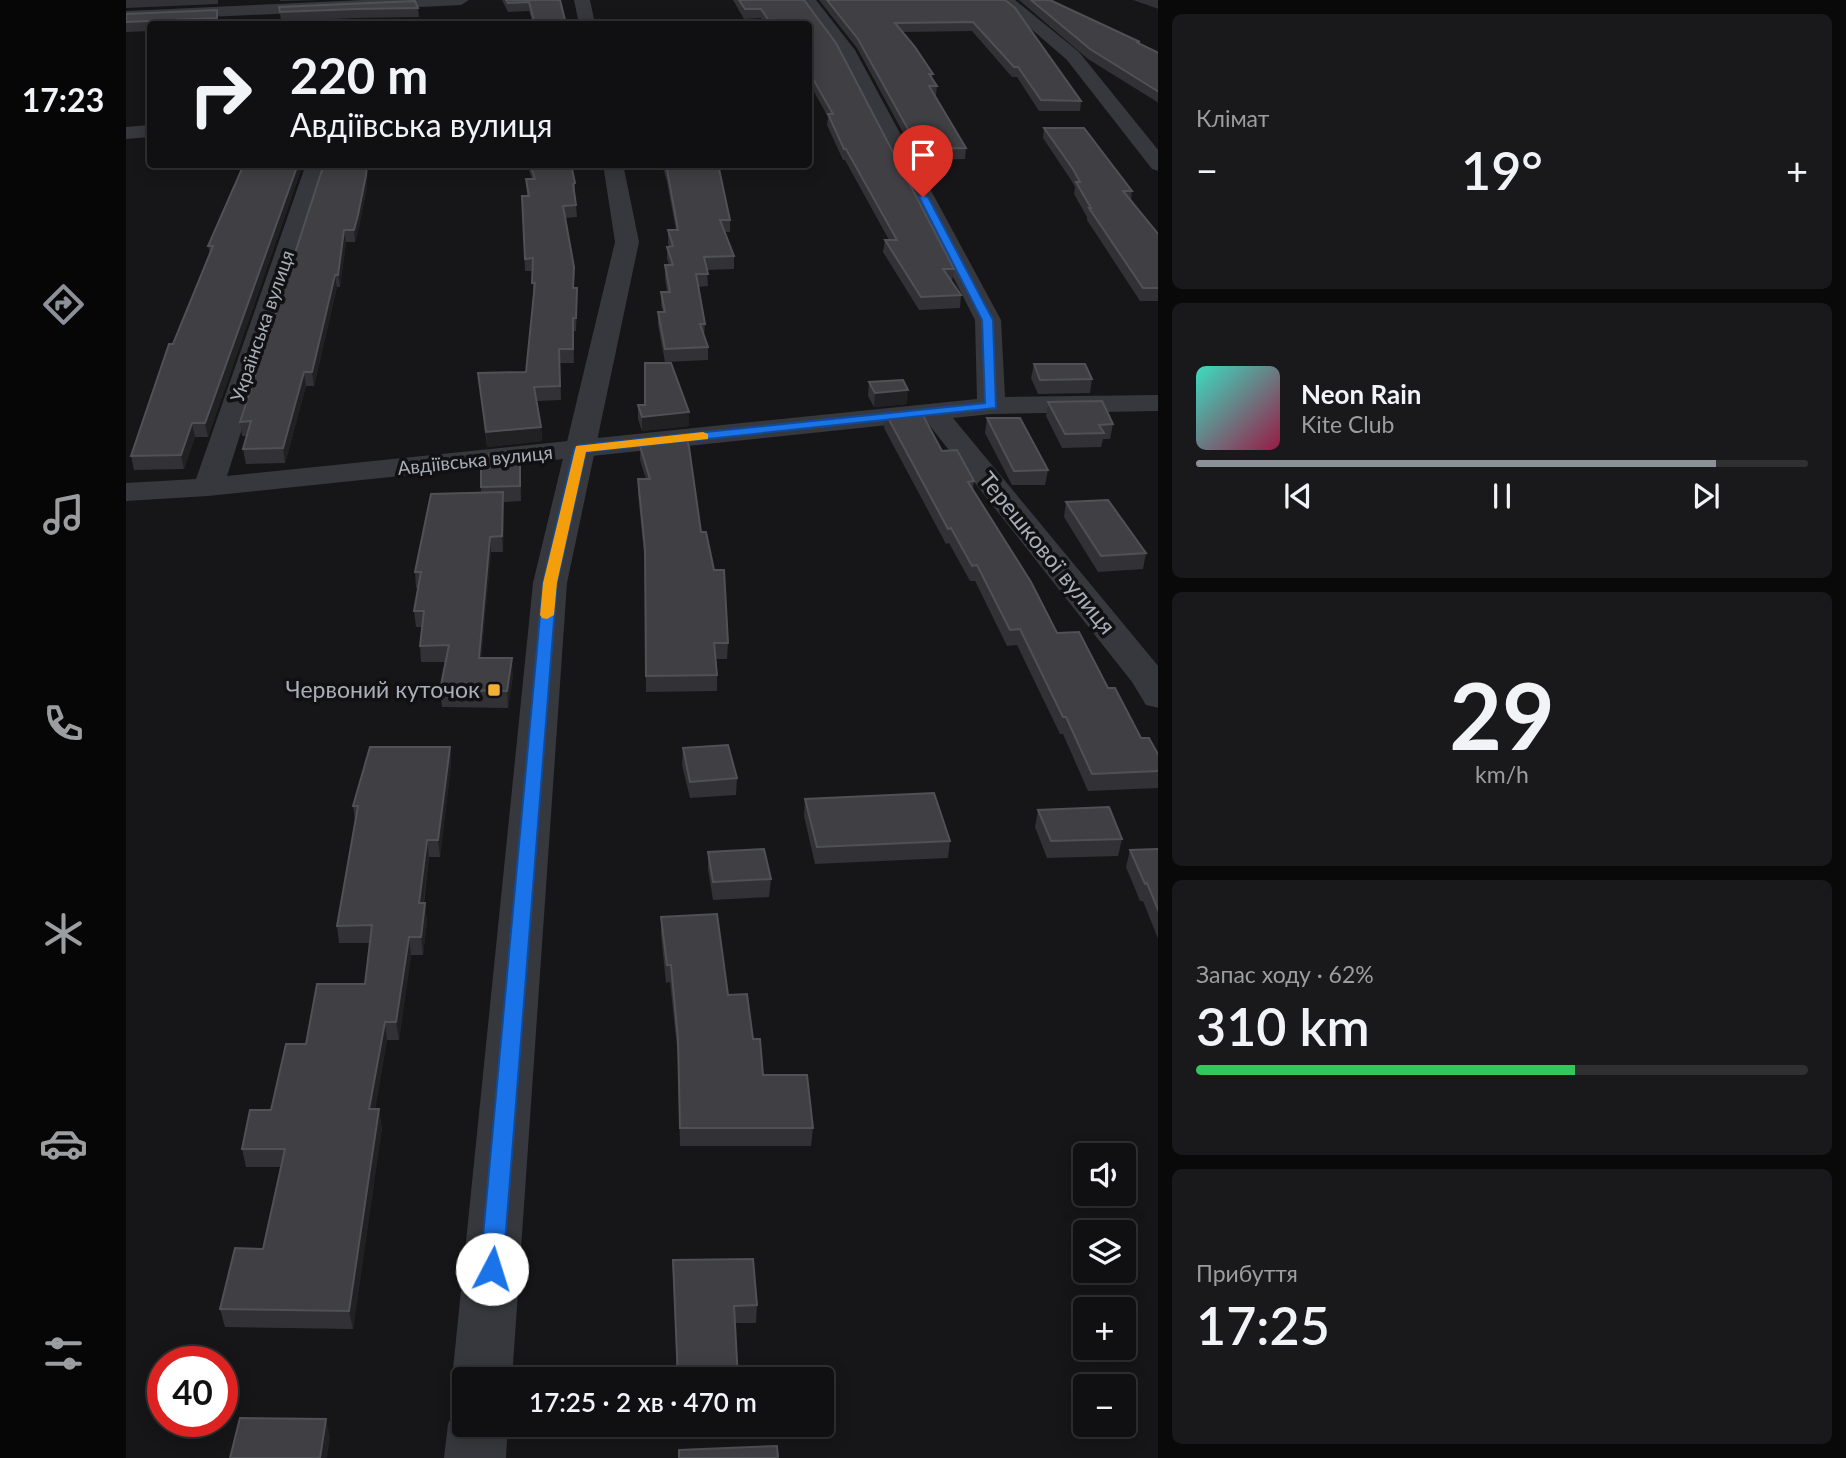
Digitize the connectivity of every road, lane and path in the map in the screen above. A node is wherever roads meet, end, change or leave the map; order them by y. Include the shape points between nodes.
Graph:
1 (461, 0) edge
2 (582, 0) edge
3 (808, 0) edge
4 (1006, 0) edge
5 (126, 16) edge
6 (586, 21) edge
7 (147, 131) edge
8 (126, 133) edge
9 (1158, 165) edge
10 (315, 168) edge
11 (614, 168) edge
12 (1158, 403) edge
13 (991, 406) junction
14 (933, 412) junction
15 (580, 449) junction
16 (208, 486) junction
17 (126, 492) edge
18 (1158, 697) edge
19 (483, 1367) edge
20 (477, 1437) edge
21 (475, 1458) edge

1 - 5 street
2 - 6 street
3 - 13 street via 846,50 988,320
4 - 9 street via 1073,56
7 - 8 street
10 - 16 street, Українська вулиця
11 - 15 street via 627,242
12 - 13 street, Авдіївська вулиця
13 - 14 street, Авдіївська вулиця
14 - 15 street, Авдіївська вулиця
14 - 18 street, Терешкової вулиця via 1149,679
15 - 16 street, Авдіївська вулиця
15 - 19 street via 550,583
16 - 17 street, Авдіївська вулиця
20 - 21 street

